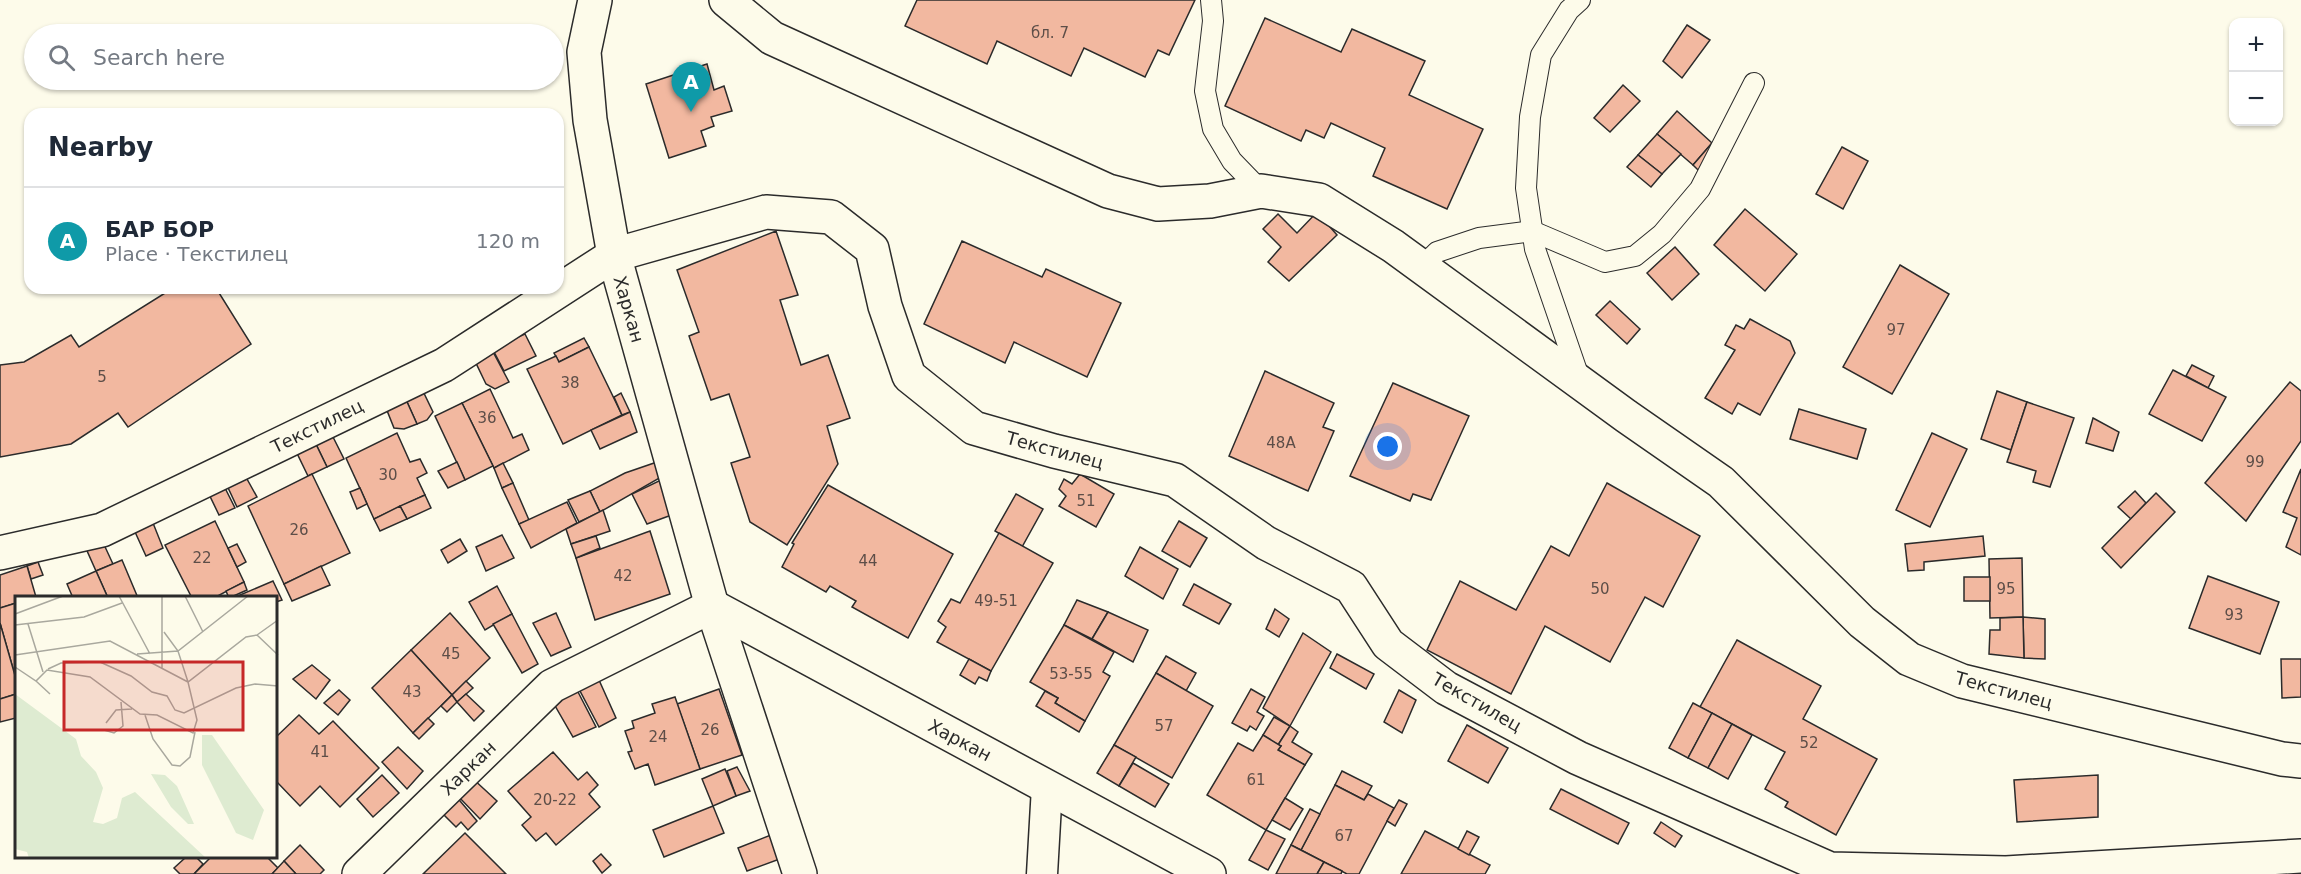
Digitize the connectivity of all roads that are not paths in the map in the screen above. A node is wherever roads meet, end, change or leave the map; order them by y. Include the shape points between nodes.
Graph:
1 (595, 0) edge
2 (726, 0) edge
3 (1211, 0) edge
4 (1580, 0) edge
5 (1754, 83) dead end
6 (1261, 191) junction
7 (1532, 231) junction
8 (614, 255) junction
9 (1422, 267) junction
10 (564, 287) edge
11 (553, 294) edge
12 (1581, 384) junction
13 (0, 554) edge
14 (712, 606) junction
15 (2301, 761) edge
16 (1047, 787) junction
17 (2301, 856) edge
18 (359, 874) edge
19 (800, 874) edge
20 (1042, 874) edge
21 (1209, 874) edge

1 - 8 street via 584,52 590,120
2 - 6 street, Текстилец via 772,38 1108,191 1158,204 1210,201
3 - 6 lane via 1214,21 1205,91 1214,129 1232,161
4 - 7 lane via 1569,10 1541,55 1529,129 1526,188
5 - 7 lane via 1700,189 1662,234 1635,256 1605,261
6 - 9 street, Текстилец via 1319,200
7 - 9 lane via 1479,238 1437,252
7 - 12 lane
8 - 10 street, Текстилец
8 - 14 street, Харкан
8 - 17 street, Текстилец via 766,212 831,218 872,249 885,306 909,376 974,428 1176,480 1266,543 1351,587 1388,644 1446,688 1578,758 1830,869 2006,873
9 - 12 street, Текстилец
11 - 13 street, Текстилец via 434,370 102,530
12 - 15 street, Текстилец via 1721,482 1862,622 1909,659 1962,681
14 - 16 street, Харкан
14 - 18 street, Харкан via 552,686
14 - 19 street, Харкан
16 - 20 street
16 - 21 street, Харкан

